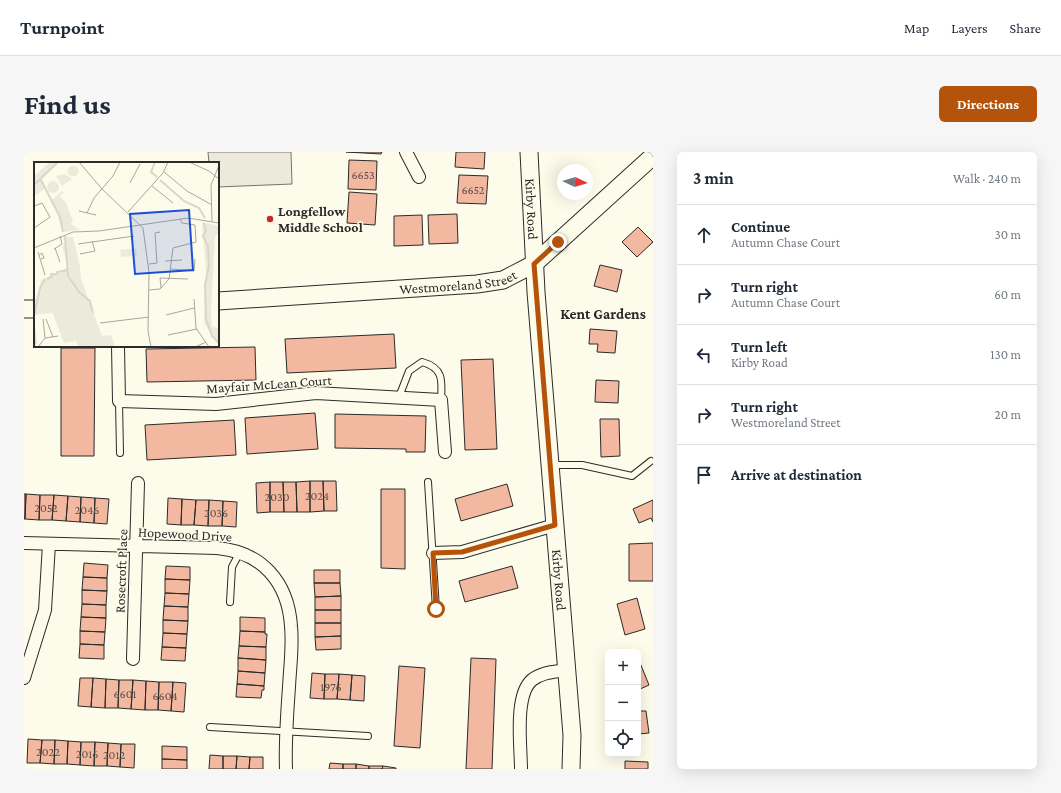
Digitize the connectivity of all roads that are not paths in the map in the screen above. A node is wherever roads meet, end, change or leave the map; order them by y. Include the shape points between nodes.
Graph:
1 (406, 152) edge
2 (529, 152) edge
3 (653, 156) edge
4 (419, 176) dead end
5 (534, 264) junction
6 (219, 301) edge
7 (118, 347) edge
8 (400, 397) junction
9 (441, 400) junction
10 (119, 401) junction
11 (445, 452) dead end
12 (120, 453) dead end
13 (650, 461) dead end
14 (549, 465) junction
15 (428, 482) dead end
16 (138, 483) dead end
17 (555, 525) junction
18 (24, 542) edge
19 (49, 544) junction
20 (137, 546) junction
21 (240, 552) junction
22 (433, 553) junction
23 (230, 602) dead end
24 (436, 609) dead end
25 (133, 659) dead end
26 (567, 670) junction
27 (24, 678) edge
28 (210, 727) dead end
29 (286, 731) junction
30 (368, 736) dead end
31 (286, 769) edge
32 (521, 769) edge
33 (571, 769) edge

1 - 4 street
2 - 5 main road, Kirby Road
3 - 5 main road, Westmoreland Street
5 - 6 main road, Westmoreland Street via 502,280 482,284
5 - 14 main road, Kirby Road
7 - 10 street
8 - 9 street, Mayfair McLean Court
8 - 9 lane via 409,371 422,362 431,364 440,376
8 - 10 street, Mayfair McLean Court via 316,393 216,404
9 - 11 street
10 - 12 lane
13 - 14 lane via 632,476 582,464
14 - 17 main road, Kirby Road
15 - 22 lane
16 - 20 street, Rosecroft Place
17 - 22 street via 462,552
17 - 26 main road, Kirby Road
18 - 19 street, Hopewood Drive
19 - 20 street, Hopewood Drive
19 - 27 street via 45,610
20 - 21 street, Hopewood Drive via 210,547
20 - 25 street, Rosecroft Place
21 - 23 lane via 232,567
21 - 29 street, Hopewood Drive via 270,572 288,606 292,640
22 - 24 lane
26 - 32 street via 537,677 525,689 521,705
26 - 33 main road, Kirby Road via 572,735
28 - 29 lane
29 - 30 lane
29 - 31 street, Hopewood Drive

